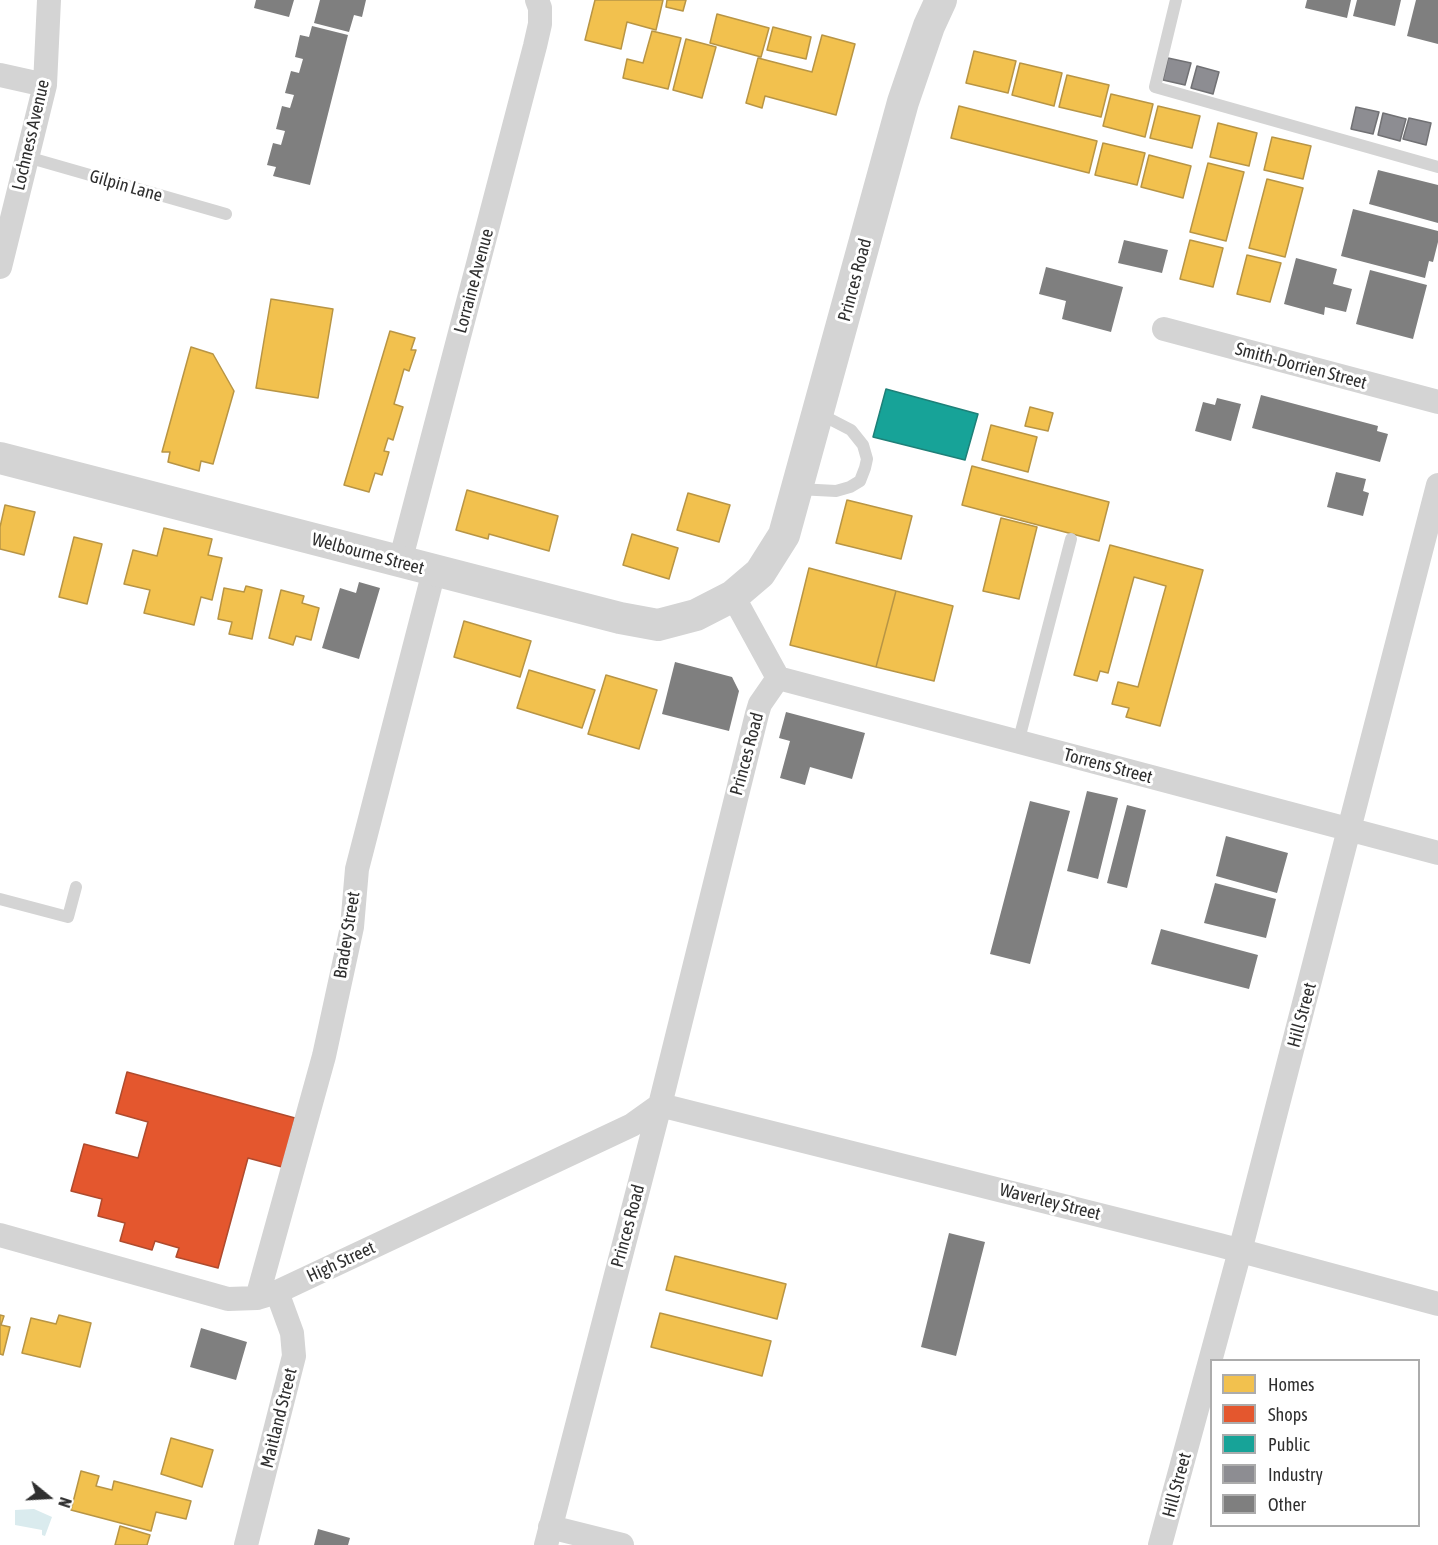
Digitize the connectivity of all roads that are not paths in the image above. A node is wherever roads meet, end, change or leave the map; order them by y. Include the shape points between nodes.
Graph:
1 (49, 0) edge
2 (537, 0) edge
3 (941, 0) edge
4 (1176, 0) edge
5 (0, 75) edge
6 (45, 84) junction
7 (27, 157) junction
8 (1438, 167) edge
9 (226, 214) dead end
10 (0, 267) edge
11 (1164, 329) dead end
12 (1438, 402) edge
13 (819, 413) junction
14 (0, 458) edge
15 (1438, 484) edge
16 (797, 489) junction
17 (1071, 539) dead end
18 (400, 562) junction
19 (434, 571) junction
20 (732, 596) junction
21 (778, 678) junction
22 (1018, 743) junction
23 (1350, 829) junction
24 (1438, 853) edge
25 (76, 887) dead end
26 (0, 899) edge
27 (660, 1105) junction
28 (0, 1235) edge
29 (1240, 1251) junction
30 (267, 1295) junction
31 (1438, 1304) edge
32 (1211, 1359) edge
33 (1210, 1361) edge
34 (548, 1536) edge
35 (246, 1545) edge
36 (622, 1545) edge
37 (1160, 1545) edge

1 - 6 street, Lochness Avenue
2 - 18 street, Lorraine Avenue via 540,24 535,46
3 - 13 street, Princes Road via 928,26 903,102
4 - 8 lane via 1155,87
5 - 6 street
6 - 7 street, Lochness Avenue
7 - 9 lane, Gilpin Lane
7 - 10 street, Lochness Avenue
11 - 12 street, Smith-Dorrien Street
13 - 16 street, Princes Road
13 - 16 lane via 850,430 863,445 865,468 860,480 850,487 836,491
14 - 18 street, Welbourne Street
15 - 23 street, Hill Street
16 - 20 street, Princes Road via 784,535 760,573
17 - 22 lane
18 - 19 street, Welbourne Street
19 - 20 street, Welbourne Street via 658,625 696,615
19 - 30 street, Bradey Street via 357,869 352,927
20 - 21 street
21 - 22 street, Torrens Street
21 - 27 street, Princes Road via 757,714
22 - 23 street, Torrens Street
23 - 24 street, Torrens Street
23 - 29 street, Hill Street
25 - 26 lane via 68,917
27 - 29 street, Waverley Street
27 - 30 street, High Street via 632,1125
27 - 34 street, Princes Road
28 - 30 street, High Street via 228,1299
29 - 31 street, Waverley Street
29 - 32 street, Hill Street
30 - 35 street, Maitland Street via 292,1333 294,1356
33 - 37 street, Hill Street
34 - 36 street

